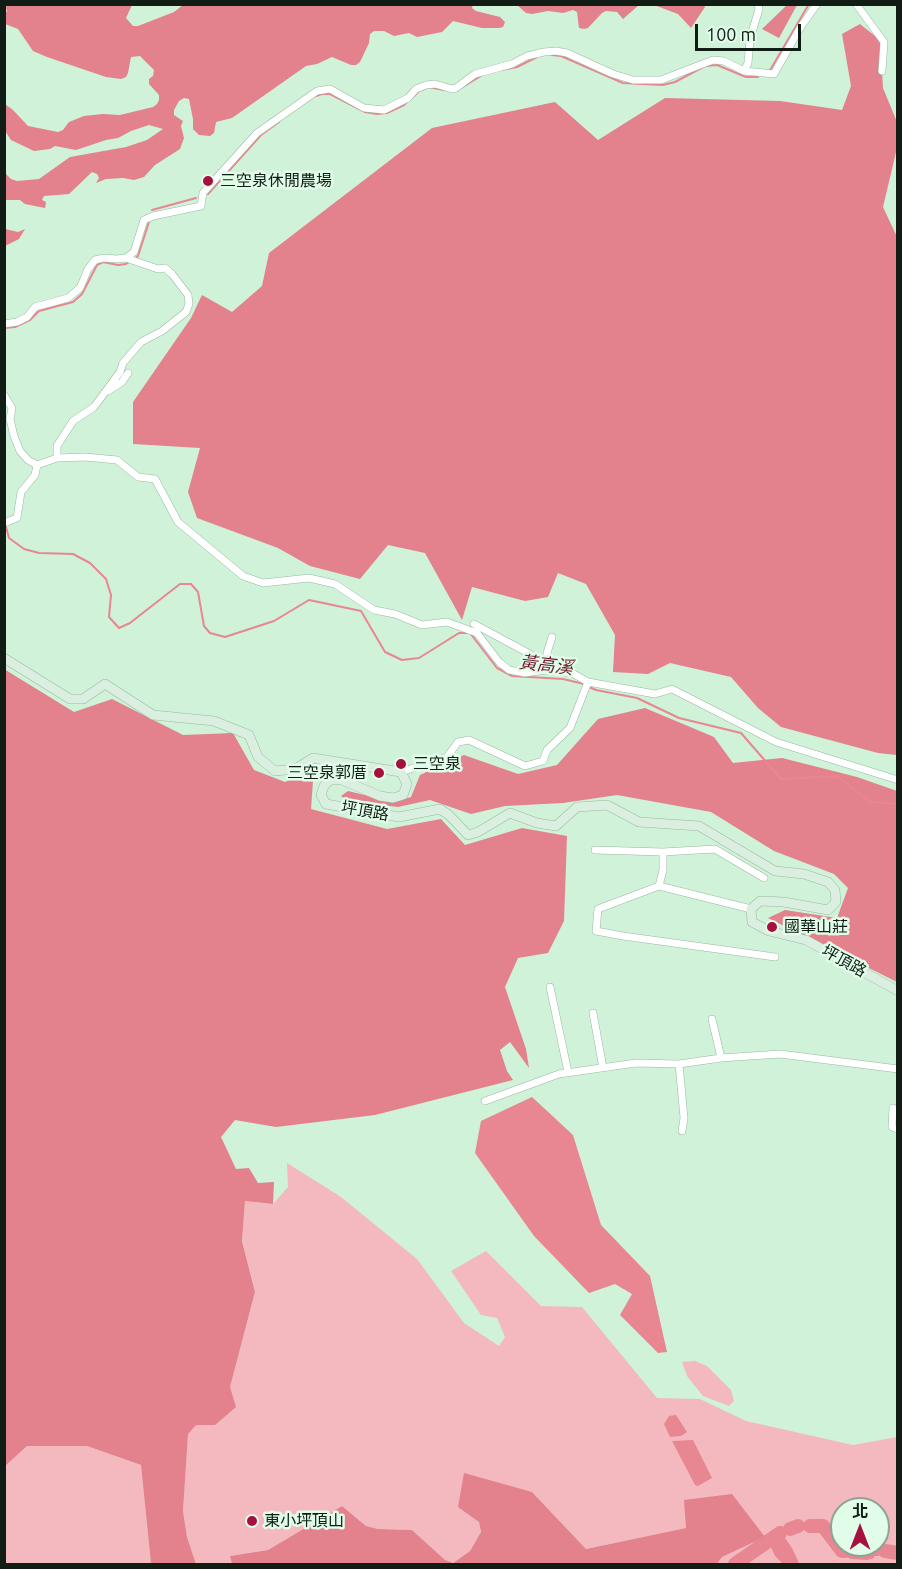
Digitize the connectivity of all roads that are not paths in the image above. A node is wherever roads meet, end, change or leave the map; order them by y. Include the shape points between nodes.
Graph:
1 (817, 4) edge
2 (856, 4) edge
3 (759, 5) edge
4 (744, 71) junction
5 (882, 71) dead end
6 (126, 258) junction
7 (4, 324) edge
8 (128, 373) dead end
9 (4, 395) edge
10 (103, 395) junction
11 (57, 458) junction
12 (37, 465) junction
13 (4, 523) edge
14 (474, 624) dead end
15 (552, 637) dead end
16 (4, 658) edge
17 (546, 670) junction
18 (588, 682) junction
19 (401, 772) junction
20 (897, 780) edge
21 (595, 850) dead end
22 (663, 852) junction
23 (764, 878) dead end
24 (659, 886) junction
25 (751, 909) junction
26 (775, 957) dead end
27 (550, 987) dead end
28 (897, 991) edge
29 (593, 1013) dead end
30 (712, 1019) dead end
31 (721, 1058) junction
32 (679, 1064) junction
33 (603, 1068) junction
34 (897, 1070) edge
35 (568, 1072) junction
36 (485, 1101) dead end
37 (893, 1108) dead end
38 (897, 1129) edge
39 (682, 1131) dead end

1 - 4 street via 774,74
2 - 5 street via 884,42
3 - 4 street
4 - 6 street via 713,60 661,80 633,80 556,51 527,56 475,74 456,88 426,85 384,110 364,108 339,93 316,91 257,133 203,193 201,207 144,220 135,252
6 - 7 street via 95,260 80,288 68,298 35,307 27,317
6 - 10 street via 165,268 188,295 189,304 186,312 162,332 141,342
8 - 10 street
9 - 12 street via 12,408 10,419 20,451
10 - 11 street via 94,407 73,421 57,446
11 - 12 street
11 - 17 street via 117,460 138,477 155,479 177,522 243,576 263,583 309,578 335,584 374,610 422,625 447,622 477,633 509,670 525,674
12 - 13 street via 35,476 21,492 17,518
14 - 17 street via 530,654
15 - 17 street
16 - 19 street via 70,699 83,699 105,684 153,715 214,721 249,735 258,757 275,771 295,770 313,758
17 - 18 street via 572,673
18 - 19 street via 570,728 547,750 543,761 525,766 469,740 458,742 447,757
18 - 20 street via 656,694 672,689 776,742
19 - 25 street, 坪頂路 via 407,784 403,795 393,798 342,780 330,780 321,795 327,804 399,817 440,809 468,835 510,813 556,826 577,807 608,805 639,822 699,826 775,871 804,874 828,882 835,890 836,902 828,910 760,901
21 - 22 street
22 - 23 street via 715,849
22 - 24 street
24 - 25 street
24 - 26 street via 598,909 596,931
25 - 28 street, 坪頂路 via 752,922 769,931 806,940
27 - 35 street
29 - 33 street
30 - 31 street
31 - 32 street
31 - 34 street via 780,1054
32 - 33 street via 636,1063
32 - 39 street
33 - 35 street
35 - 36 street
37 - 38 street via 892,1127

